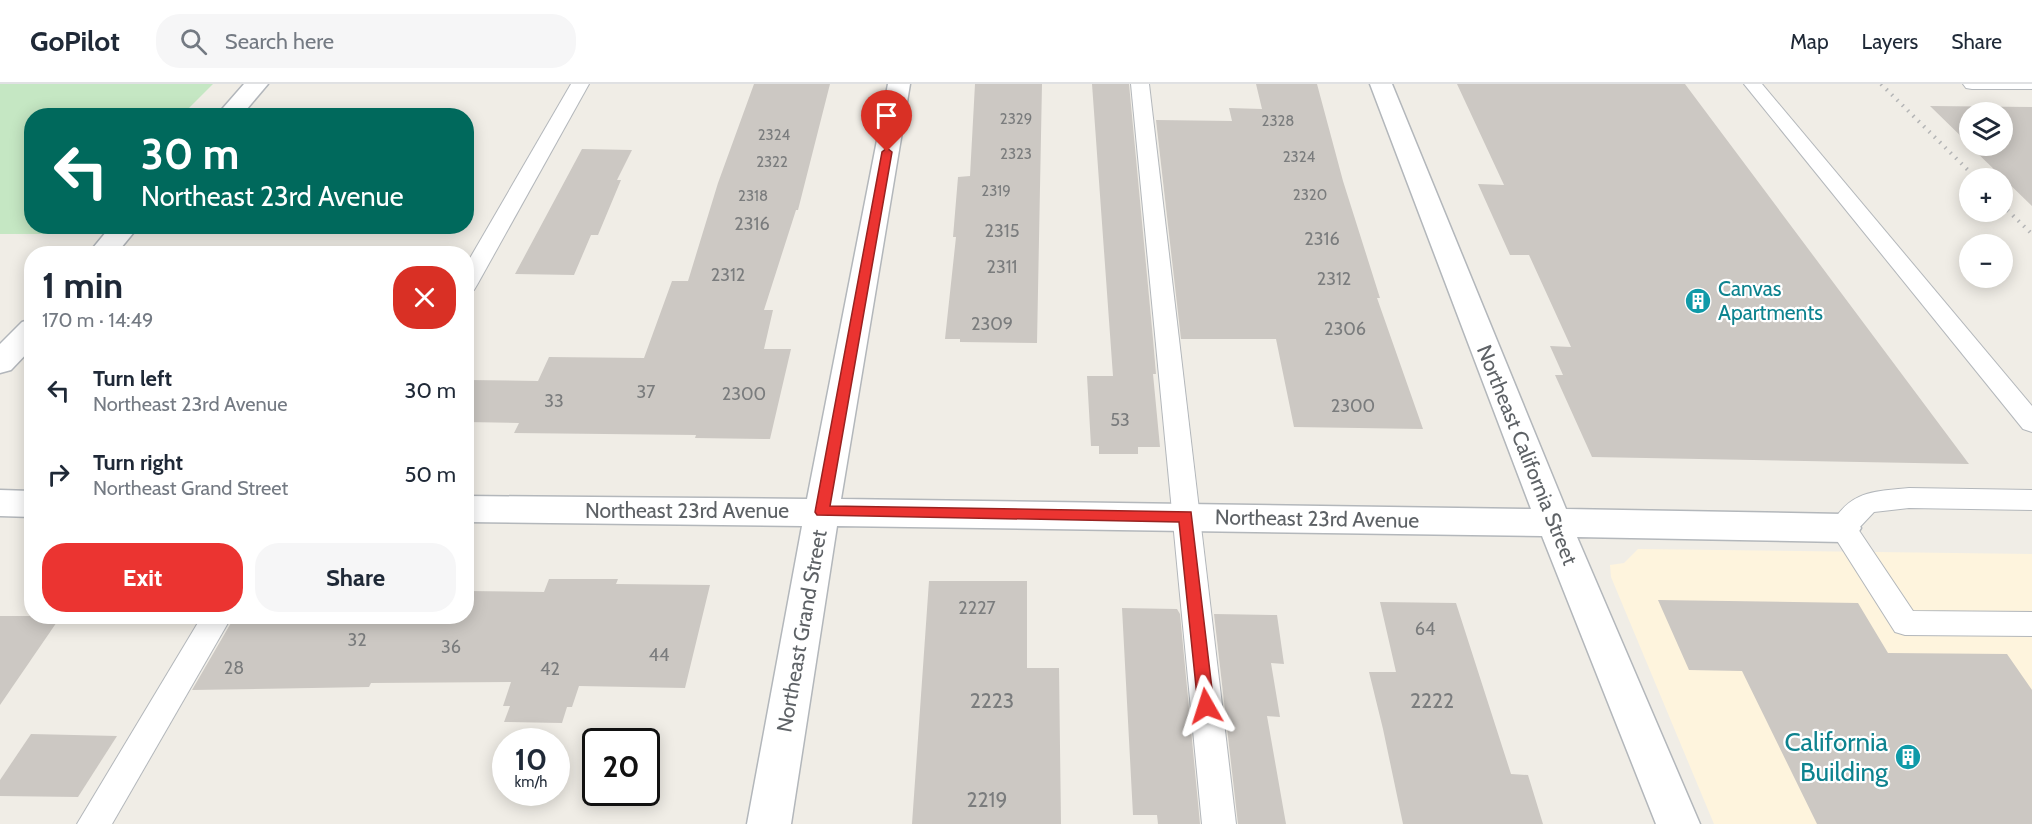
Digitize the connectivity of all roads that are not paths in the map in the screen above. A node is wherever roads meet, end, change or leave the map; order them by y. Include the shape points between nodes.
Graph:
1 (257, 84) edge
2 (580, 84) edge
3 (899, 84) edge
4 (1140, 84) edge
5 (1381, 84) edge
6 (1753, 84) edge
7 (1972, 84) edge
8 (2032, 84) edge
9 (235, 108) edge
10 (119, 234) edge
11 (108, 246) edge
12 (474, 271) edge
13 (24, 338) edge
14 (0, 363) edge
15 (2032, 423) edge
16 (2032, 500) edge
17 (0, 503) edge
18 (24, 504) edge
19 (474, 509) edge
20 (822, 512) junction
21 (1186, 516) junction
22 (1554, 523) junction
23 (1843, 528) junction
24 (213, 624) edge
25 (2032, 624) edge
26 (94, 824) edge
27 (769, 824) edge
28 (1219, 824) edge
29 (1678, 824) edge

1 - 9 street
2 - 12 lane
3 - 20 street, Northeast Grand Street
4 - 21 lane
5 - 22 street, Northeast California Street
6 - 15 lane
7 - 8 lane
10 - 11 street
13 - 14 street
16 - 23 lane via 1909,498 1867,503
17 - 18 street
19 - 20 street, Northeast 23rd Avenue
20 - 21 street, Northeast 23rd Avenue
20 - 27 street, Northeast Grand Street
21 - 22 street, Northeast 23rd Avenue
21 - 28 lane
22 - 23 street, Northeast 23rd Avenue
22 - 29 street, Northeast California Street
23 - 25 lane via 1905,623
24 - 26 lane

